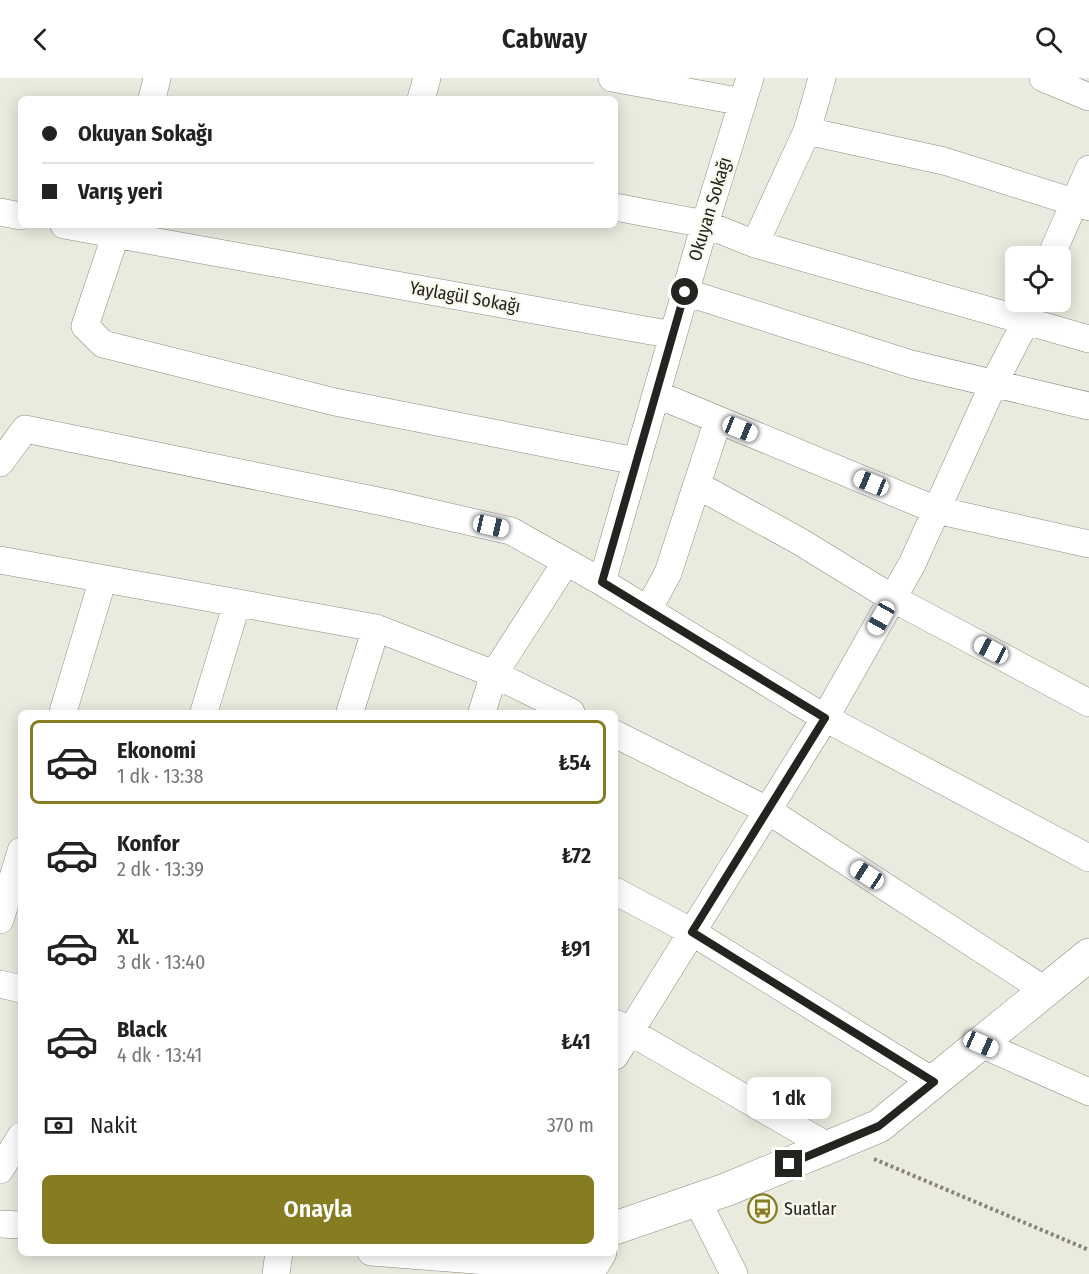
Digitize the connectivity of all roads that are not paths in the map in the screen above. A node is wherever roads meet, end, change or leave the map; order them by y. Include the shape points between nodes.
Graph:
1 (157, 78) edge
2 (427, 78) edge
3 (612, 78) edge
4 (822, 78) edge
5 (1043, 78) edge
6 (747, 90) edge
7 (153, 96) edge
8 (422, 96) edge
9 (1089, 97) edge
10 (807, 131) junction
11 (1089, 169) edge
12 (1081, 205) edge
13 (618, 208) edge
14 (0, 212) edge
15 (18, 215) edge
16 (705, 224) junction
17 (96, 228) edge
18 (117, 230) edge
19 (755, 244) junction
20 (1057, 246) edge
21 (685, 292) junction
22 (1005, 306) edge
23 (1028, 312) edge
24 (673, 334) junction
25 (1089, 339) edge
26 (994, 384) junction
27 (656, 394) junction
28 (1089, 406) edge
29 (718, 420) junction
30 (636, 462) junction
31 (0, 463) edge
32 (697, 485) junction
33 (936, 510) junction
34 (1089, 544) edge
35 (0, 560) edge
36 (566, 562) junction
37 (103, 579) junction
38 (602, 582) junction
39 (892, 598) junction
40 (237, 603) junction
41 (648, 610) junction
42 (376, 628) junction
43 (494, 674) junction
44 (1089, 703) edge
45 (64, 710) edge
46 (205, 710) edge
47 (351, 710) edge
48 (483, 710) edge
49 (567, 710) edge
50 (825, 718) junction
51 (618, 736) edge
52 (767, 810) junction
53 (1089, 858) edge
54 (18, 860) edge
55 (618, 893) edge
56 (0, 920) edge
57 (692, 932) junction
58 (1089, 955) edge
59 (0, 984) edge
60 (18, 988) edge
61 (1046, 991) junction
62 (623, 1027) edge
63 (981, 1044) junction
64 (618, 1045) edge
65 (934, 1082) junction
66 (1089, 1092) edge
67 (18, 1141) edge
68 (829, 1147) junction
69 (0, 1170) edge
70 (697, 1200) junction
71 (0, 1224) edge
72 (18, 1225) edge
73 (618, 1227) edge
74 (278, 1256) edge
75 (439, 1256) edge
76 (592, 1265) edge
77 (276, 1274) edge
78 (734, 1274) edge

1 - 7 street
2 - 8 street
3 - 6 street
4 - 10 street
5 - 9 street
6 - 16 street, Okuyan Sokağı
10 - 12 street via 944,161
10 - 19 street
11 - 12 street
12 - 20 street
13 - 16 street
14 - 15 street
16 - 19 street
16 - 21 street, Okuyan Sokağı
17 - 18 street, Yaylagül Sokağı
18 - 24 street, Yaylagül Sokağı via 257,260
18 - 30 street via 85,326 103,344 335,402
19 - 22 street
21 - 24 street, Okuyan Sokağı
21 - 26 street via 911,364
23 - 25 street
23 - 26 street
24 - 27 street, Okuyan Sokağı
26 - 28 street
26 - 33 street
27 - 29 street
27 - 30 street, Okuyan Sokağı
29 - 32 street
29 - 33 street
30 - 38 street, Okuyan Sokağı
31 - 36 street via 25,429 512,531
32 - 39 street
32 - 41 street via 668,573
33 - 34 street
33 - 39 street
35 - 37 street
36 - 38 street
36 - 43 street
37 - 40 street
37 - 45 street
38 - 41 street
39 - 44 street
39 - 50 street
40 - 42 street
40 - 46 street
41 - 50 street
42 - 43 street
42 - 47 street
43 - 48 street
43 - 49 street
50 - 52 street
50 - 53 street
51 - 52 street
52 - 57 street
52 - 61 street
54 - 56 street
55 - 57 street
57 - 62 street
57 - 65 street
58 - 61 street
59 - 60 street
61 - 63 street
62 - 64 street
62 - 68 street
63 - 65 street
63 - 66 street
65 - 68 street via 879,1126
67 - 69 street
68 - 70 street
70 - 73 street
70 - 78 street
71 - 72 street
74 - 77 street
75 - 76 street

